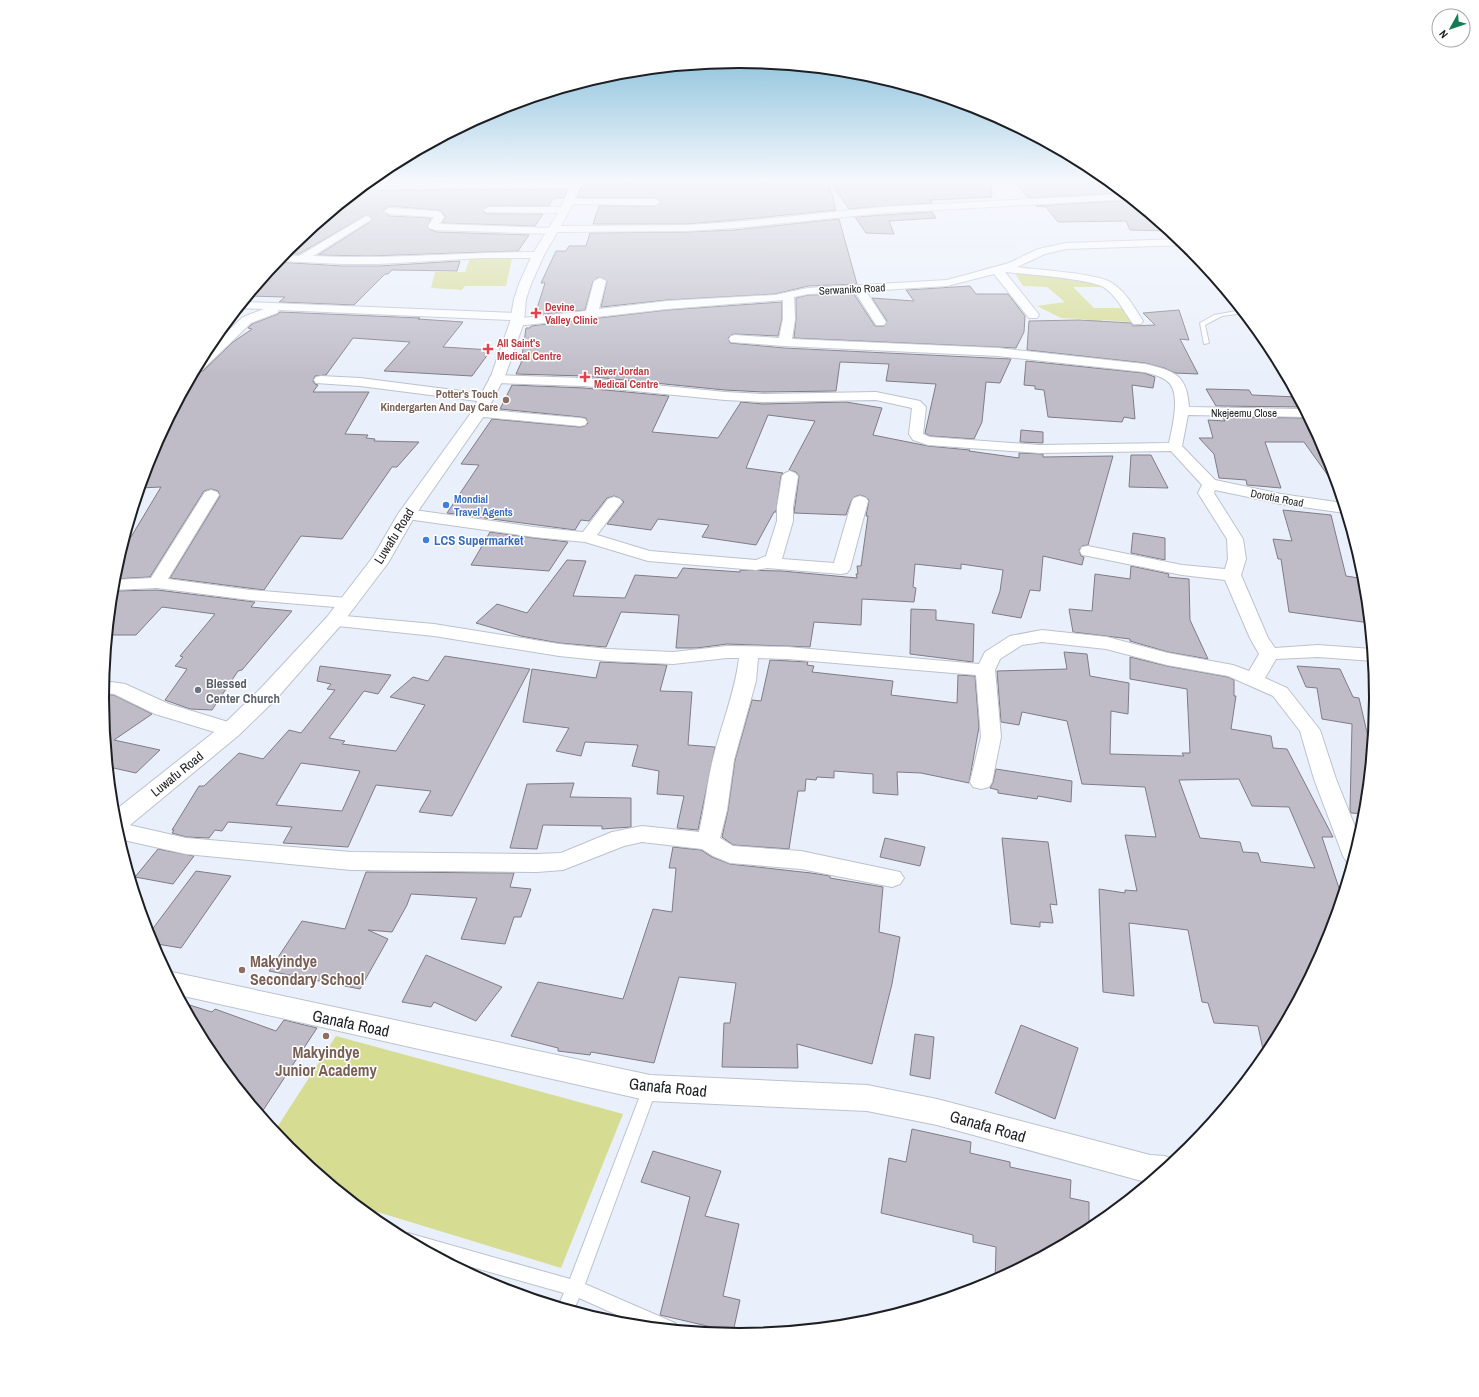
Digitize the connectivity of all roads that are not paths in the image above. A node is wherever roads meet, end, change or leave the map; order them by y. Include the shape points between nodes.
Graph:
1 (323, 245) edge
2 (544, 245) edge
3 (1090, 245) edge
4 (538, 255) junction
5 (289, 258) edge
6 (301, 259) junction
7 (999, 269) junction
8 (600, 281) dead end
9 (859, 289) junction
10 (788, 296) junction
11 (247, 305) edge
12 (281, 307) junction
13 (592, 312) junction
14 (1238, 312) edge
15 (1032, 315) dead end
16 (517, 320) junction
17 (1137, 321) dead end
18 (880, 322) dead end
19 (735, 339) dead end
20 (784, 342) junction
21 (1206, 343) dead end
22 (212, 353) edge
23 (496, 379) junction
24 (322, 380) dead end
25 (481, 406) junction
26 (1182, 411) junction
27 (1301, 413) edge
28 (580, 422) dead end
29 (1174, 447) junction
30 (790, 476) dead end
31 (1210, 484) junction
32 (211, 495) dead end
33 (860, 501) dead end
34 (614, 502) dead end
35 (1340, 507) edge
36 (407, 514) junction
37 (587, 537) junction
38 (1088, 551) dead end
39 (767, 563) junction
40 (1232, 575) junction
41 (157, 583) junction
42 (119, 584) edge
43 (347, 603) junction
44 (334, 621) junction
45 (750, 652) junction
46 (1270, 654) junction
47 (1369, 655) edge
48 (985, 670) junction
49 (1254, 680) junction
50 (109, 687) edge
51 (231, 730) junction
52 (981, 782) dead end
53 (121, 819) edge
54 (123, 832) edge
55 (708, 841) junction
56 (1352, 848) edge
57 (892, 878) dead end
58 (178, 984) edge
59 (650, 1088) junction
60 (1159, 1170) edge
61 (426, 1246) edge
62 (575, 1288) junction
63 (566, 1305) edge
64 (658, 1324) edge

1 - 6 street
2 - 4 street, Luwafu Road
3 - 7 street, Serwaniko Road via 1066,246 1044,251 1023,262
4 - 6 street via 482,255 379,261
4 - 16 street, Luwafu Road via 525,284
5 - 6 street
7 - 9 street, Serwaniko Road via 947,283
7 - 15 street
7 - 17 street via 1090,279 1107,284 1123,298
8 - 13 street
9 - 10 street, Serwaniko Road via 808,291
9 - 18 street
10 - 13 street, Serwaniko Road
10 - 20 street via 789,332
11 - 12 street, Serwaniko Road
12 - 16 street, Serwaniko Road via 362,309
12 - 22 street via 247,320
13 - 16 street, Serwaniko Road
14 - 21 lane via 1209,318 1202,324
16 - 23 street, Luwafu Road
19 - 20 street
20 - 26 street via 998,352 1145,368 1162,373 1178,385
23 - 25 street, Luwafu Road
23 - 29 street via 584,382 763,398 876,396 919,407 916,434 928,441 1047,449
24 - 25 street via 360,382
25 - 28 street
25 - 36 street, Luwafu Road
26 - 27 street, Nkejeemu Close
26 - 29 street
29 - 31 street
30 - 39 street via 785,521 774,559
31 - 35 street, Dorotia Road via 1288,500
31 - 40 street via 1206,493 1235,539 1238,559
32 - 41 street
33 - 39 street via 841,569
34 - 37 street
36 - 37 street
36 - 43 street, Luwafu Road via 381,559
37 - 39 street via 648,556 744,566
38 - 40 street via 1182,570
40 - 46 street via 1259,638
41 - 42 street
41 - 43 street via 250,595
43 - 44 street, Luwafu Road
44 - 45 street via 434,630 559,650 608,654 673,658
44 - 51 street, Luwafu Road via 302,659
45 - 48 street
45 - 55 street via 746,681 723,760 716,810
46 - 47 street via 1318,651
46 - 49 street
48 - 49 street via 992,656 1003,648 1017,640 1042,636 1106,643 1167,660 1233,671
48 - 52 street via 991,737
49 - 56 street via 1280,692 1310,730 1325,779
50 - 51 street via 118,688 162,709
51 - 53 street, Luwafu Road
54 - 55 street via 186,846 351,861 537,864 563,861 620,838 642,834
55 - 57 street via 730,854 800,860
58 - 59 street, Ganafa Road
59 - 60 street, Ganafa Road via 867,1098 937,1112
59 - 62 lane
61 - 62 lane
62 - 63 lane
62 - 64 lane

